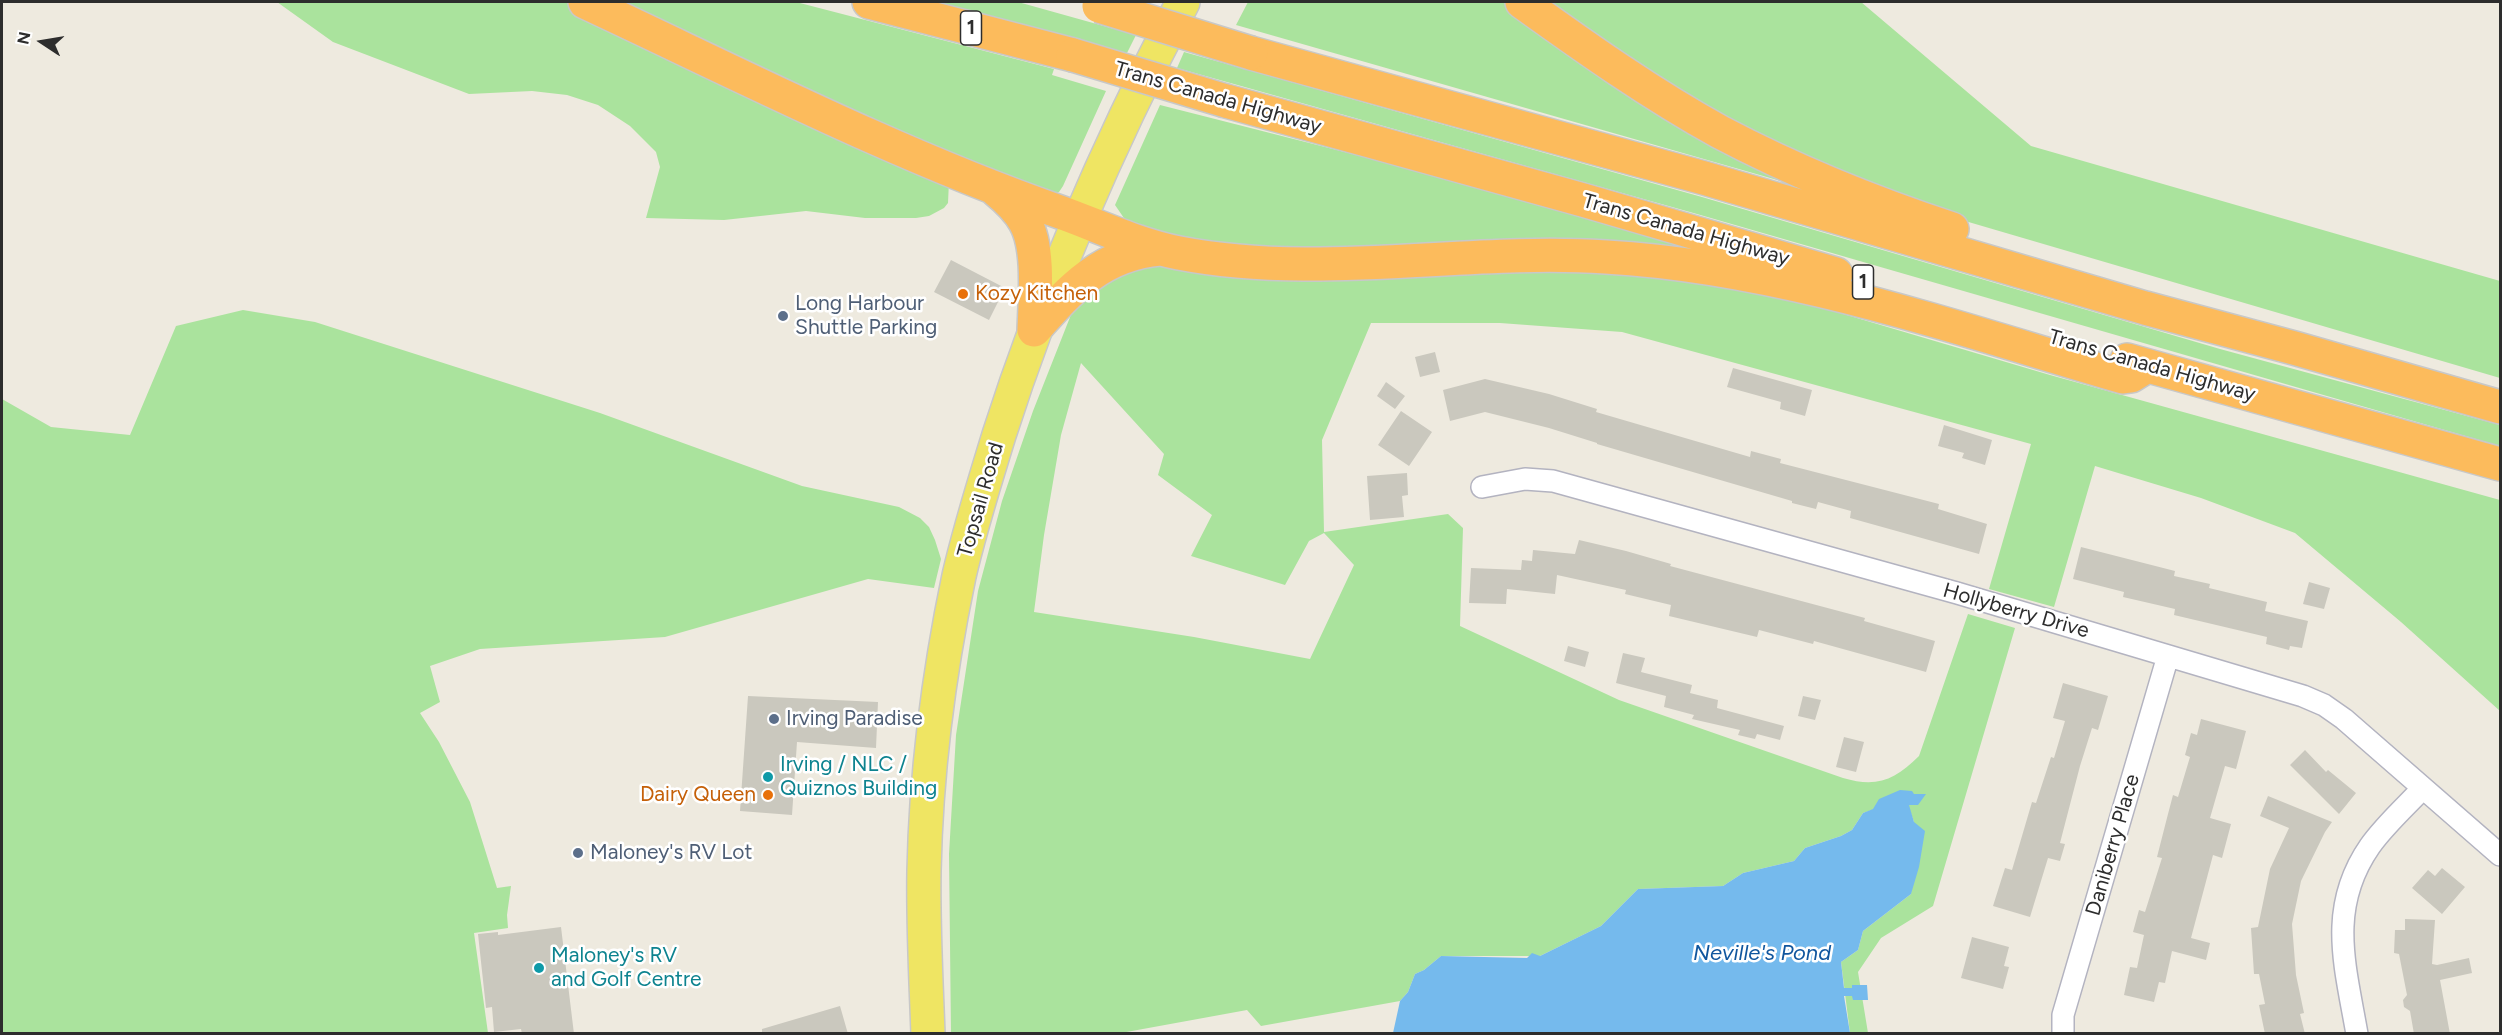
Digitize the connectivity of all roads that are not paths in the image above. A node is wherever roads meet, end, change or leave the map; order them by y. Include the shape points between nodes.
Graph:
1 (585, 2) edge
2 (869, 2) edge
3 (1183, 2) edge
4 (1522, 2) edge
5 (1090, 4) edge
6 (995, 189) junction
7 (1079, 218) junction
8 (1162, 249) junction
9 (2156, 311) junction
10 (1034, 330) junction
11 (2162, 370) junction
12 (2500, 388) edge
13 (2500, 407) edge
14 (2500, 464) edge
15 (2500, 483) edge
16 (1482, 487) dead end
17 (2168, 656) junction
18 (2423, 788) junction
19 (2500, 855) edge
20 (928, 1034) edge
21 (2063, 1034) edge
22 (2357, 1034) edge

1 - 6 highway via 906,152
2 - 11 highway, Trans Canada Highway / 1, bridge via 1583,200
3 - 7 main road, Topsail Road
4 - 9 highway via 1654,93 1721,132 1880,204 2115,282
5 - 9 highway, bridge
6 - 7 highway
6 - 10 highway via 1017,210 1030,234
7 - 8 highway
7 - 10 main road, Topsail Road
8 - 10 highway via 1120,257 1103,265 1076,285
8 - 11 highway via 1230,260 1278,262 1552,255 1631,259 1809,289 2123,377
9 - 12 highway via 2193,304
9 - 13 highway
10 - 20 main road, Topsail Road via 975,513 941,678 924,861
11 - 14 highway, Trans Canada Highway / 1
11 - 15 highway via 2199,397
16 - 17 street, Hollyberry Drive via 1525,479 1553,481
17 - 18 street, Hollyberry Drive via 2324,705
17 - 21 street, Daniberry Place via 2063,1016
18 - 19 street, Hollyberry Drive
18 - 22 street via 2371,845 2350,882 2343,905 2342,947

